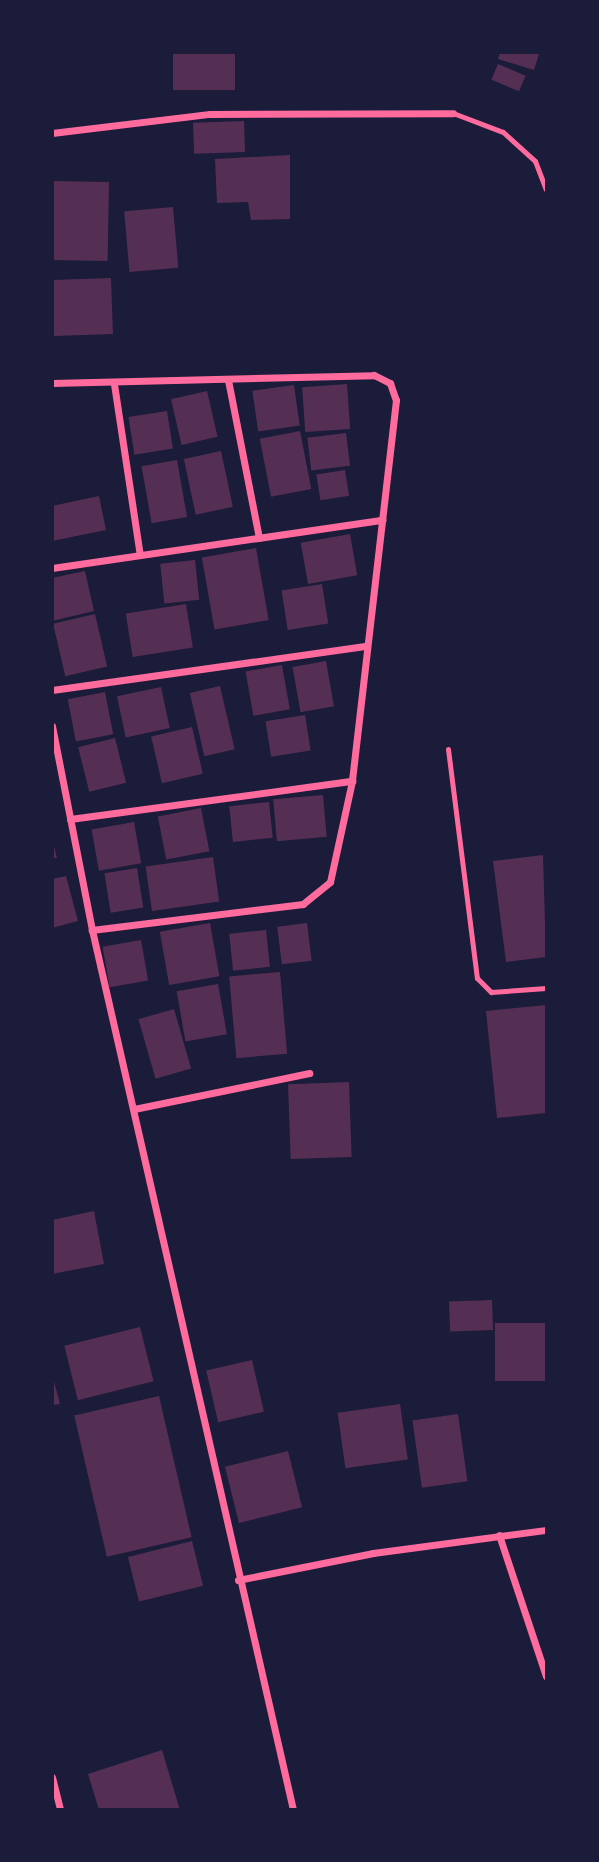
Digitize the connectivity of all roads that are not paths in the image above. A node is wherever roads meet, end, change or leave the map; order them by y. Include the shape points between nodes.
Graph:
1 (453, 113) joint
2 (52, 133) edge
3 (547, 189) edge
4 (228, 380) junction
5 (52, 383) edge
6 (114, 384) junction
7 (383, 520) junction
8 (259, 538) junction
9 (140, 555) junction
10 (52, 568) edge
11 (365, 646) junction
12 (52, 690) edge
13 (52, 726) edge
14 (448, 749) dead end
15 (352, 781) junction
16 (70, 819) junction
17 (92, 930) junction
18 (547, 988) edge
19 (309, 1073) dead end
20 (134, 1110) junction
21 (547, 1530) edge
22 (499, 1535) junction
23 (238, 1580) junction
24 (547, 1676) edge
25 (52, 1777) edge
26 (60, 1810) edge
27 (293, 1810) edge

1 - 2 street via 210,114
1 - 3 lane via 503,132 535,161
4 - 6 street
4 - 7 street via 373,376 390,383 396,400
4 - 8 street
5 - 6 street
6 - 9 street
7 - 8 street
7 - 11 street
8 - 9 street
9 - 10 street
11 - 12 street
11 - 15 street
13 - 16 street
14 - 18 lane via 477,978 491,992
15 - 16 street
15 - 17 street via 330,882 314,898 303,904
16 - 17 street
17 - 20 street
19 - 20 street
20 - 23 street
21 - 22 street
22 - 23 street via 373,1553
22 - 24 street
23 - 27 street
25 - 26 street

